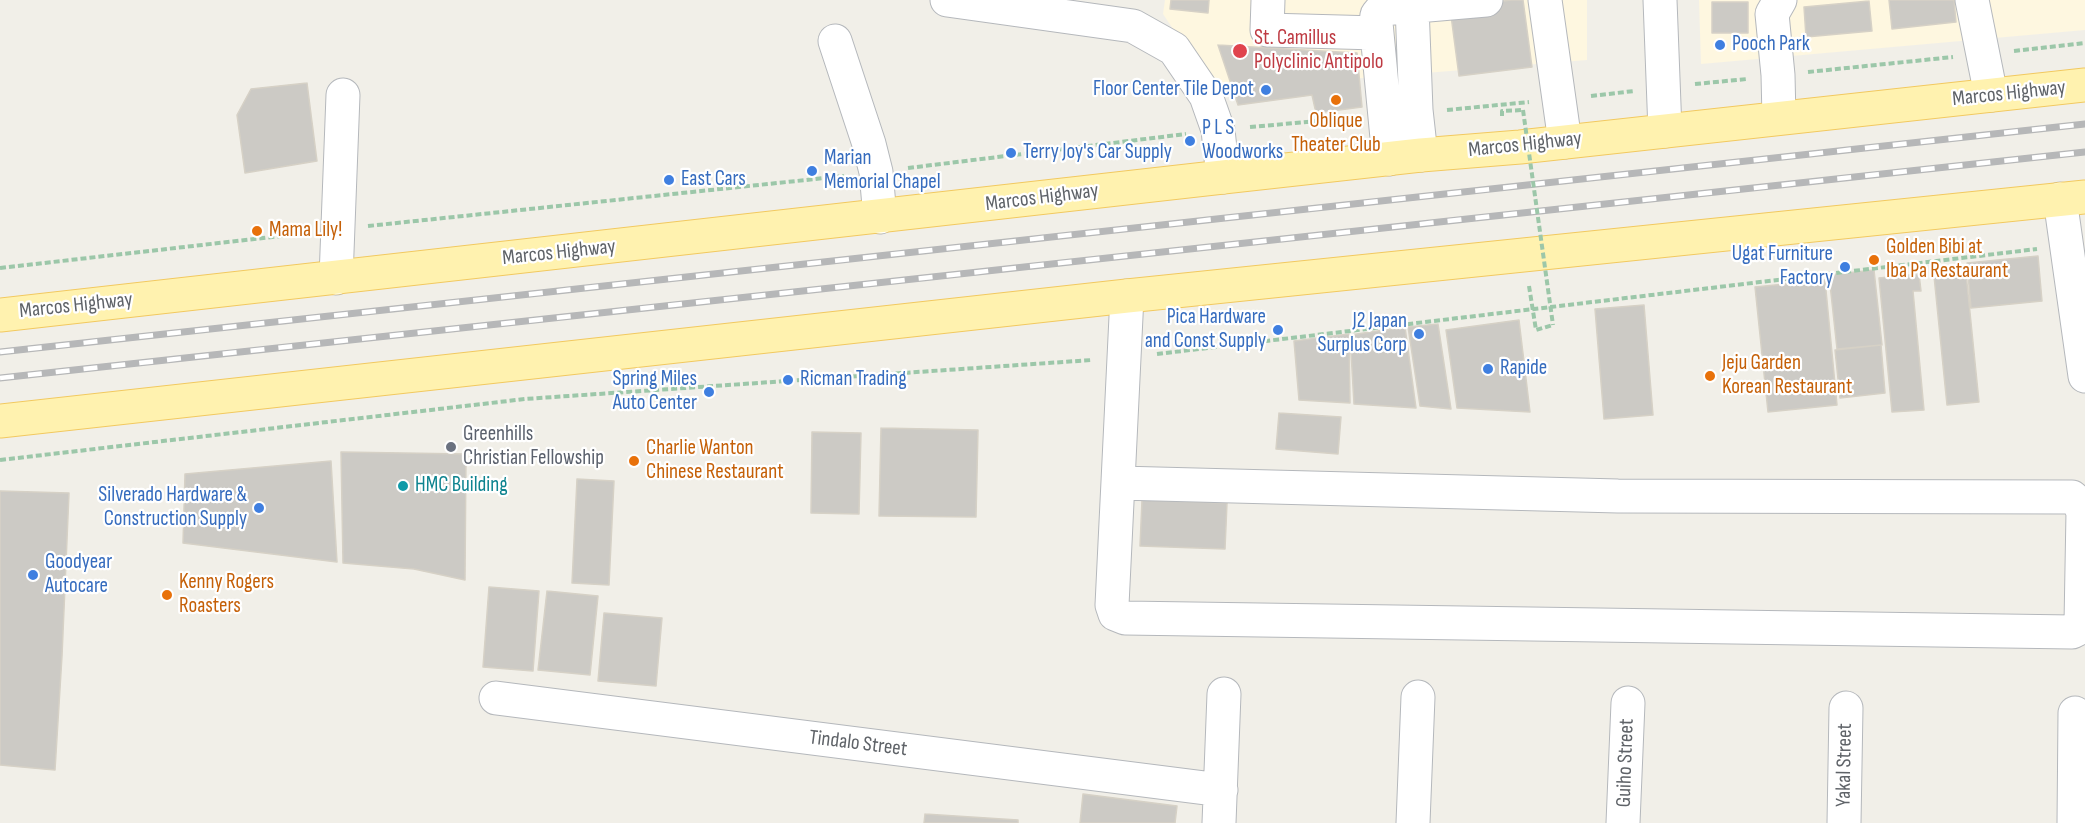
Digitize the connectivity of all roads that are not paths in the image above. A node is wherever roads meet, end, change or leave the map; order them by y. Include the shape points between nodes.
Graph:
1 (947, 0) edge
2 (1268, 0) edge
3 (1486, 0) edge
4 (1545, 0) edge
5 (1660, 0) edge
6 (1780, 0) edge
7 (1972, 0) edge
8 (1412, 6) junction
9 (1377, 33) junction
10 (835, 41) dead end
11 (2085, 85) edge
12 (343, 95) dead end
13 (1991, 95) junction
14 (1401, 112) junction
15 (1779, 118) junction
16 (1665, 131) junction
17 (1565, 142) junction
18 (1421, 155) junction
19 (1389, 159) junction
20 (1223, 177) junction
21 (2072, 198) edge
22 (880, 217) junction
23 (336, 278) junction
24 (1127, 296) junction
25 (0, 315) edge
26 (2085, 376) edge
27 (0, 421) edge
28 (1119, 483) junction
29 (1224, 694) dead end
30 (1418, 697) dead end
31 (496, 698) dead end
32 (1628, 703) dead end
33 (1846, 708) dead end
34 (2075, 713) dead end
35 (1221, 790) junction
36 (1219, 823) edge
37 (1413, 823) edge
38 (1623, 823) edge
39 (1844, 823) edge
40 (2073, 823) edge

1 - 20 street via 1133,26 1174,49 1206,96 1218,130
2 - 9 street via 1267,30
3 - 8 street
4 - 17 street
5 - 16 street
6 - 15 street via 1772,14
7 - 13 street
8 - 9 street via 1382,9 1377,15
8 - 14 street
9 - 14 street
10 - 22 street via 876,172
11 - 13 main road, Marcos Highway
12 - 23 street
13 - 15 main road, Marcos Highway
14 - 18 street
14 - 19 street
15 - 16 main road, Marcos Highway
16 - 17 main road, Marcos Highway
17 - 18 main road, Marcos Highway
18 - 19 main road, Marcos Highway
19 - 20 main road, Marcos Highway
20 - 22 main road, Marcos Highway
21 - 24 main road
21 - 26 street via 2067,245
22 - 23 main road, Marcos Highway
23 - 25 main road, Marcos Highway
24 - 27 main road
24 - 28 street
28 - 28 street via 1112,605 1116,614 1125,618 2073,632 2081,623 2083,512 2072,497 1618,496
29 - 35 street
30 - 37 street
31 - 35 street, Tindalo Street
32 - 38 street, Guiho Street
33 - 39 street, Yakal Street
34 - 40 street
35 - 36 street

